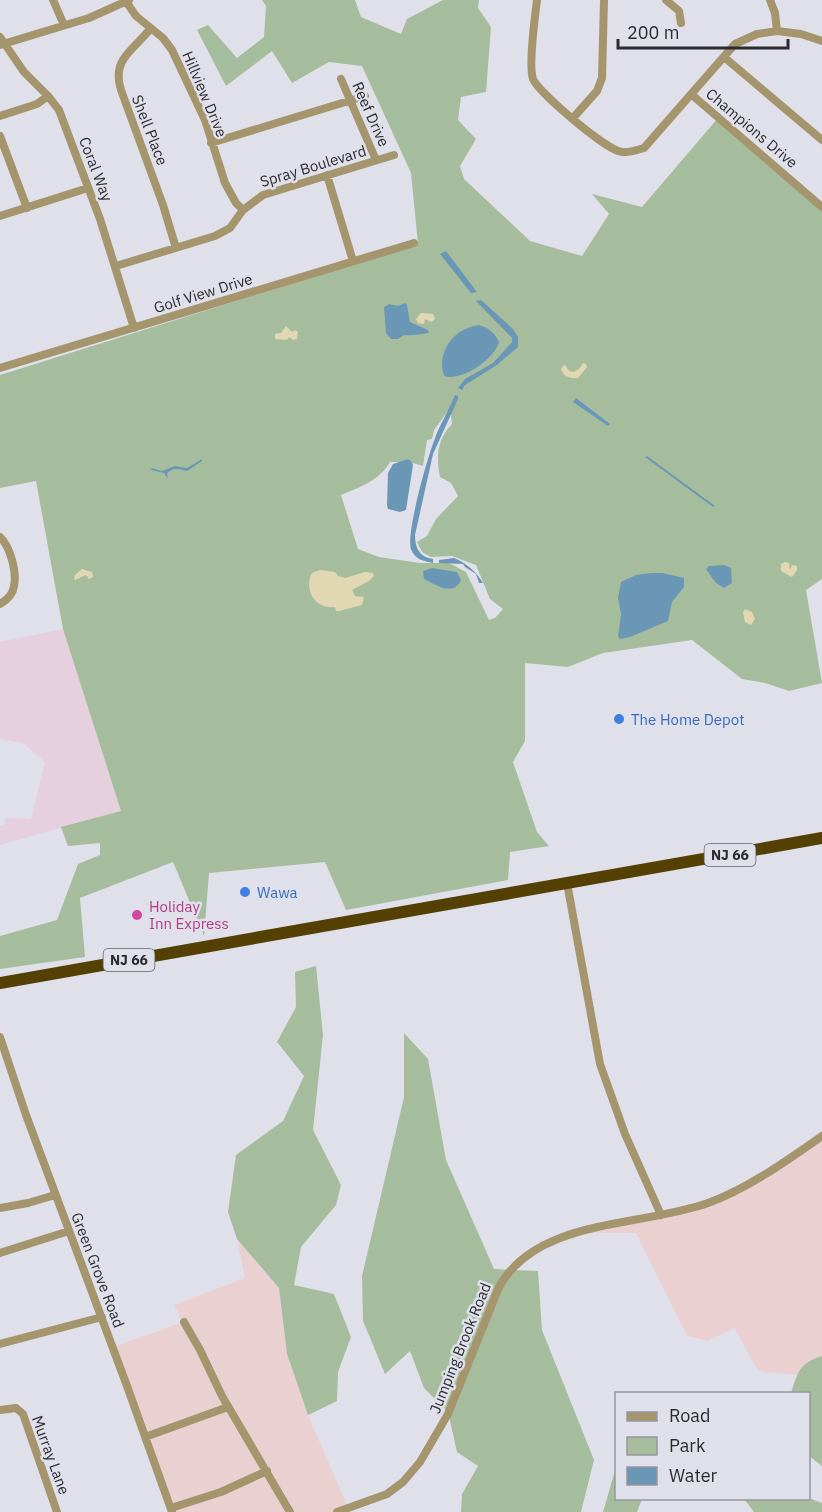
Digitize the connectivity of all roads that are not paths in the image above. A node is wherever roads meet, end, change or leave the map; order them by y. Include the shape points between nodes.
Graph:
1 (53, 0) edge
2 (127, 0) edge
3 (537, 0) edge
4 (604, 0) edge
5 (666, 0) edge
6 (770, 0) edge
7 (681, 23) dead end
8 (64, 25) junction
9 (150, 29) junction
10 (777, 31) junction
11 (822, 41) edge
12 (2, 42) edge
13 (724, 57) junction
14 (341, 79) dead end
15 (691, 94) junction
16 (48, 96) junction
17 (365, 96) dead end
18 (350, 101) junction
19 (0, 116) edge
20 (573, 118) junction
21 (0, 136) edge
22 (822, 140) edge
23 (211, 143) junction
24 (394, 155) dead end
25 (376, 160) junction
26 (327, 175) junction
27 (88, 188) junction
28 (822, 207) edge
29 (27, 208) junction
30 (243, 210) junction
31 (0, 216) edge
32 (414, 243) dead end
33 (176, 248) junction
34 (352, 261) junction
35 (116, 266) junction
36 (134, 328) junction
37 (0, 368) edge
38 (0, 537) edge
39 (0, 604) edge
40 (822, 838) edge
41 (567, 883) junction
42 (0, 983) edge
43 (0, 1038) edge
44 (822, 1136) edge
45 (55, 1195) junction
46 (0, 1208) edge
47 (661, 1215) junction
48 (69, 1231) junction
49 (0, 1253) edge
50 (102, 1317) junction
51 (184, 1322) dead end
52 (0, 1344) edge
53 (228, 1407) junction
54 (0, 1410) edge
55 (145, 1437) junction
56 (267, 1471) junction
57 (171, 1510) edge
58 (57, 1512) edge
59 (290, 1512) edge
60 (337, 1512) edge

1 - 8 street
2 - 8 street
2 - 9 street, Hillview Drive
3 - 20 street via 533,79 543,93
4 - 20 street via 602,78 597,91
5 - 7 street via 679,11
6 - 10 street
8 - 12 street
9 - 23 street, Hillview Drive via 163,38 174,54 205,120
9 - 33 street, Shell Place via 124,56 118,78
10 - 11 street
10 - 13 street via 757,34 735,44
12 - 16 street, Coral Way
13 - 15 street
13 - 22 street
14 - 18 street, Reef Drive
15 - 20 street via 644,148 634,151 621,152 607,146
15 - 28 street, Champions Drive
16 - 19 street via 37,104
16 - 27 street, Coral Way via 59,110
17 - 18 street
18 - 23 street
18 - 25 street, Reef Drive
21 - 29 street
23 - 30 street, Hillview Drive via 225,183
24 - 25 street, Spray Boulevard
25 - 26 street, Spray Boulevard
26 - 30 street, Spray Boulevard via 263,195
26 - 34 street
27 - 29 street
27 - 35 street, Coral Way
29 - 31 street
30 - 33 street, Spray Boulevard via 225,231
32 - 34 street, Golf View Drive
33 - 35 street, Spray Boulevard
34 - 36 street, Golf View Drive
35 - 36 street, Coral Way
36 - 37 street, Golf View Drive
38 - 39 street via 10,549 15,584
40 - 41 highway, NJ 66
41 - 42 highway, NJ 66
41 - 47 street via 600,1064 625,1134
43 - 45 street, Green Grove Road
44 - 47 street, Jumping Brook Road via 732,1192 693,1208
45 - 46 street
45 - 48 street, Green Grove Road
47 - 60 street, Jumping Brook Road via 554,1239 516,1263 498,1287 448,1413 420,1462 387,1494
48 - 49 street
48 - 50 street, Green Grove Road
50 - 52 street
50 - 55 street, Green Grove Road
51 - 53 street
53 - 55 street
53 - 56 street
54 - 58 street, Murray Lane via 11,1407 21,1411
55 - 57 street, Green Grove Road
56 - 57 street
56 - 59 street

